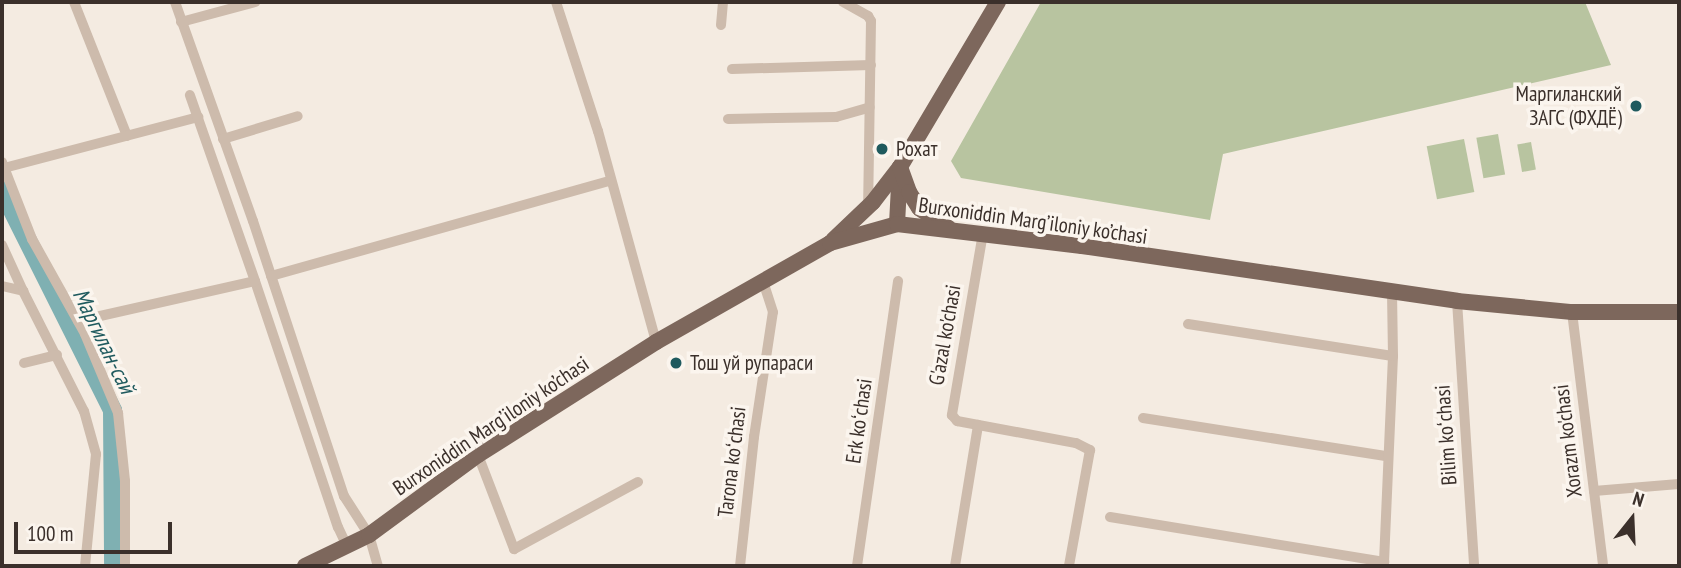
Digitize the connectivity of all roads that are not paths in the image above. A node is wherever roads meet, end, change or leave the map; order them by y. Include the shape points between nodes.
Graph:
1 (74, 2) edge
2 (175, 2) edge
3 (255, 2) edge
4 (556, 2) edge
5 (723, 2) edge
6 (843, 2) edge
7 (998, 2) edge
8 (181, 22) junction
9 (721, 25) dead end
10 (871, 65) junction
11 (733, 69) dead end
12 (190, 95) dead end
13 (870, 107) junction
14 (298, 116) dead end
15 (198, 117) junction
16 (728, 119) dead end
17 (127, 136) junction
18 (223, 139) junction
19 (3, 165) edge
20 (900, 167) junction
21 (610, 181) junction
22 (868, 206) junction
23 (897, 224) junction
24 (951, 229) junction
25 (983, 233) junction
26 (830, 243) junction
27 (2, 246) edge
28 (271, 276) junction
29 (255, 281) junction
30 (763, 281) junction
31 (898, 281) dead end
32 (2, 286) edge
33 (23, 291) junction
34 (1392, 293) junction
35 (1457, 301) junction
36 (1572, 312) junction
37 (1679, 312) edge
38 (78, 321) junction
39 (1188, 324) dead end
40 (656, 342) junction
41 (57, 355) junction
42 (1392, 356) junction
43 (24, 363) dead end
44 (1143, 418) dead end
45 (978, 425) junction
46 (478, 455) junction
47 (1387, 456) junction
48 (638, 482) dead end
49 (1679, 484) edge
50 (1594, 491) junction
51 (1110, 517) dead end
52 (369, 535) junction
53 (348, 548) junction
54 (325, 562) edge
55 (85, 566) edge
56 (125, 566) edge
57 (305, 566) edge
58 (378, 566) edge
59 (740, 566) edge
60 (858, 566) edge
61 (955, 566) edge
62 (1069, 566) edge
63 (1474, 566) edge
64 (1603, 566) edge

1 - 17 street
2 - 8 street
3 - 8 street
4 - 21 street
5 - 9 street
6 - 10 street via 870,18
7 - 20 main road
8 - 18 street
10 - 11 street
10 - 13 street
12 - 15 street
13 - 16 street via 836,117
13 - 22 street
14 - 18 street
15 - 17 street
15 - 29 street
17 - 19 street
18 - 28 street
19 - 38 street via 32,239
20 - 22 main road
20 - 23 main road
20 - 24 main road via 919,208
21 - 28 street
21 - 40 street
22 - 26 main road
23 - 24 main road, Burxoniddin Marg’iloniy ko’chasi
23 - 26 main road, Burxoniddin Marg’iloniy ko’chasi
24 - 25 main road, Burxoniddin Marg’iloniy ko’chasi
25 - 34 main road, Burxoniddin Marg’iloniy ko’chasi
25 - 45 street, G'azal ko'chasi via 952,407 957,421
26 - 30 main road, Burxoniddin Marg’iloniy ko’chasi
27 - 33 street
28 - 52 street via 344,496
29 - 38 street
29 - 53 street
30 - 40 main road, Burxoniddin Marg’iloniy ko’chasi
30 - 59 street, Tarona koʻchasi via 773,312
31 - 60 street, Erk koʻchasi
32 - 33 street
33 - 41 street
34 - 35 main road, Burxoniddin Marg’iloniy ko’chasi
34 - 42 street
35 - 36 main road, Burxoniddin Marg’iloniy ko’chasi
35 - 63 street, Bilim koʻchasi
36 - 37 main road, Burxoniddin Marg’iloniy ko’chasi
36 - 50 street, Xorazm ko'chasi
38 - 56 street via 118,413 125,481
39 - 42 street
40 - 46 main road, Burxoniddin Marg’iloniy ko’chasi
41 - 43 street
41 - 55 street via 84,411 96,454
42 - 47 street
44 - 47 street
45 - 61 street
45 - 62 street, G'azal ko'chasi via 1076,443 1090,450
46 - 48 street via 514,549
46 - 52 main road, Burxoniddin Marg’iloniy ko’chasi
47 - 51 street via 1384,562
49 - 50 street
50 - 64 street, Xorazm ko'chasi
52 - 53 main road, Burxoniddin Marg’iloniy ko’chasi
52 - 58 street
53 - 54 main road, Burxoniddin Marg’iloniy ko’chasi
54 - 57 main road, Burxoniddin Marg’iloniy ko’chasi

